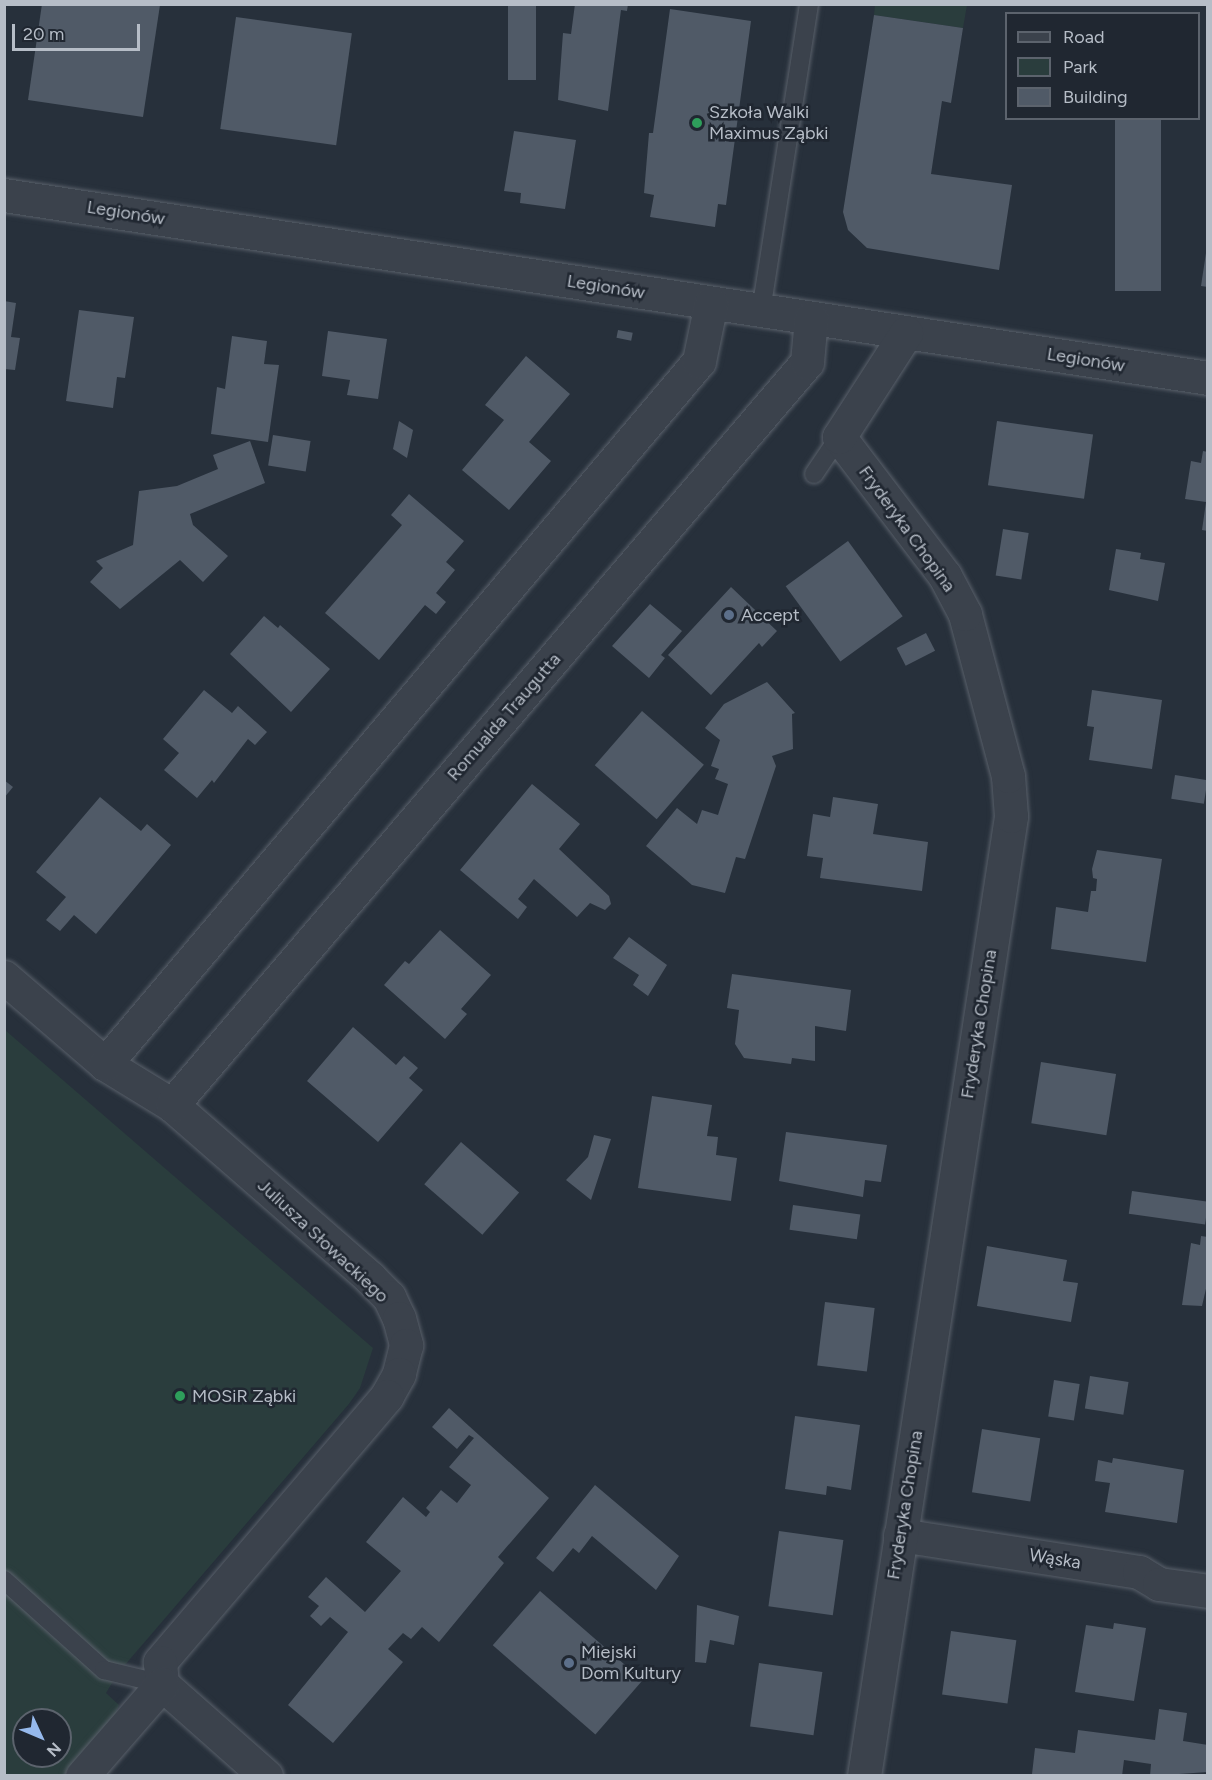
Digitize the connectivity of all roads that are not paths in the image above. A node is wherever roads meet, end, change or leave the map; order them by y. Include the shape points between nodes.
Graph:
1 (809, 4) edge
2 (4, 195) edge
3 (711, 303) junction
4 (761, 311) junction
5 (811, 318) junction
6 (906, 333) junction
7 (1208, 378) edge
8 (839, 437) junction
9 (814, 474) dead end
10 (4, 977) edge
11 (105, 1064) junction
12 (172, 1104) junction
13 (900, 1535) junction
14 (4, 1580) edge
15 (1208, 1591) edge
16 (162, 1684) junction
17 (82, 1776) edge
18 (266, 1776) edge
19 (864, 1776) edge

1 - 4 lane
2 - 3 street, Legionów
3 - 4 street, Legionów
3 - 11 street via 699,361
4 - 5 street, Legionów
5 - 6 street, Legionów
5 - 12 street, Romualda Traugutta via 807,362
6 - 7 street, Legionów
6 - 8 street
8 - 9 lane
8 - 13 street, Fryderyka Chopina via 945,576 960,604 1010,794 1011,816
10 - 11 street, Juliusza Słowackiego
11 - 12 street, Juliusza Słowackiego
12 - 16 street, Juliusza Słowackiego via 389,1297 406,1345 399,1374 374,1414 160,1662
13 - 15 street, Wąska via 1139,1572 1159,1584
13 - 19 street, Fryderyka Chopina
14 - 16 lane via 104,1670
16 - 17 street
16 - 18 street

